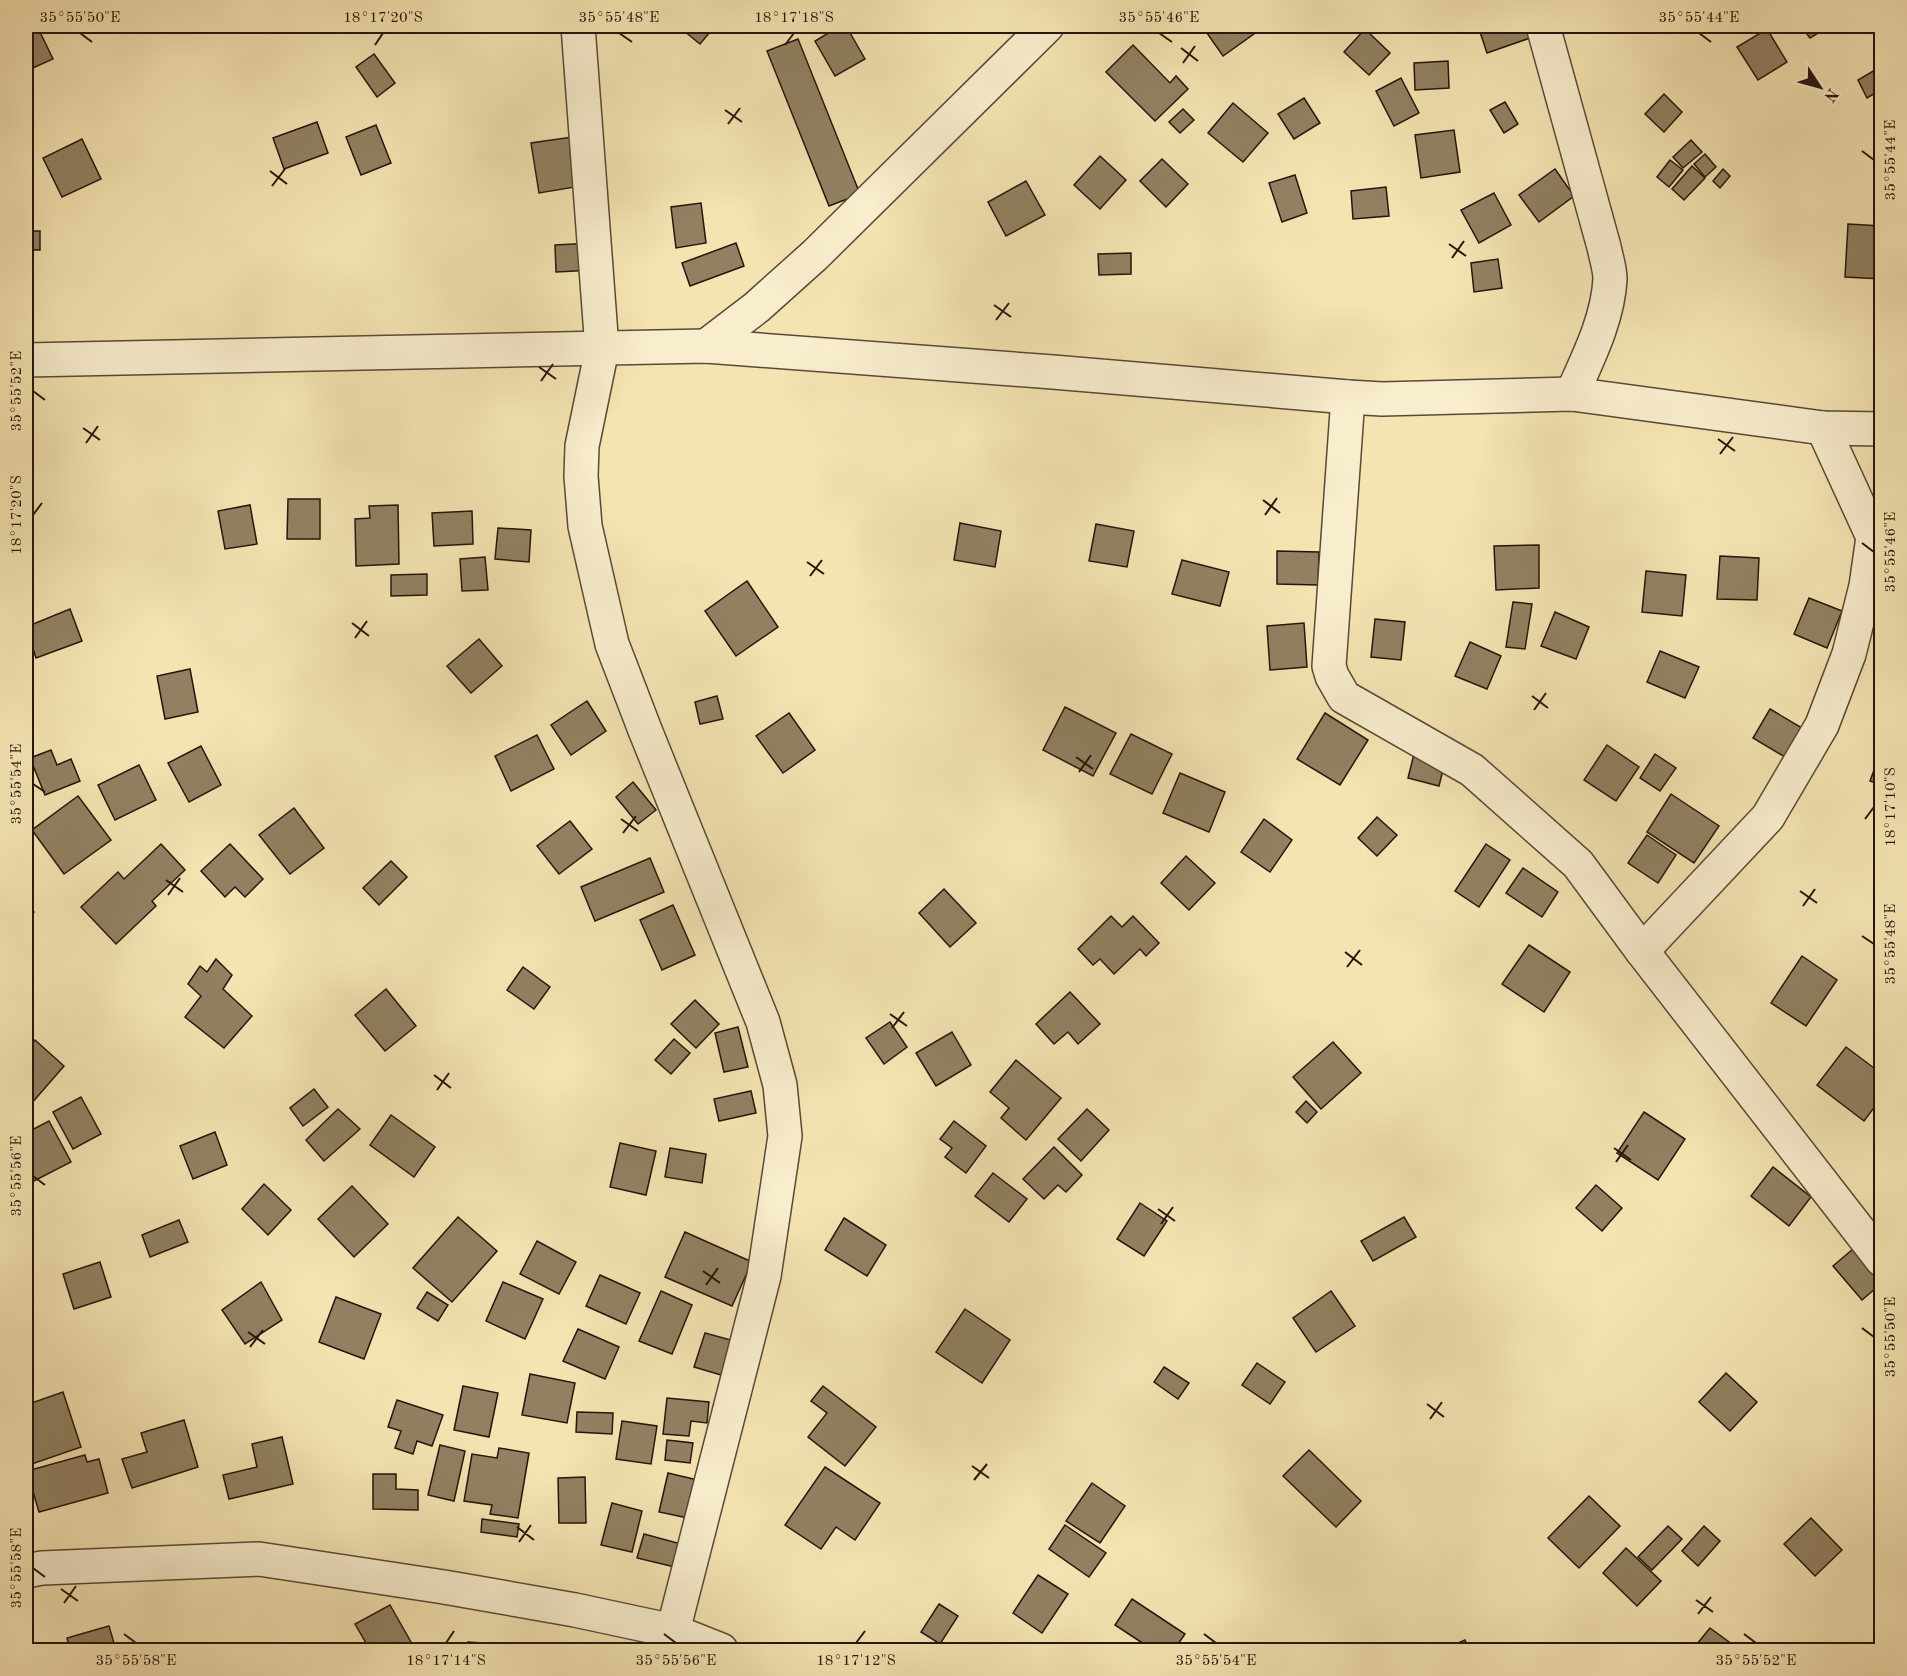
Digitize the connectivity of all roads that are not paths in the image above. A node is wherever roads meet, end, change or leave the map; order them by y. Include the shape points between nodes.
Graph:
1 (578, 26) edge
2 (1047, 26) edge
3 (1543, 26) edge
4 (706, 346) junction
5 (602, 349) junction
6 (26, 360) edge
7 (1572, 394) junction
8 (1348, 398) junction
9 (1823, 428) junction
10 (1881, 429) edge
11 (1877, 527) edge
12 (1642, 951) junction
13 (1881, 1260) edge
14 (26, 1571) edge
15 (673, 1631) junction
16 (721, 1650) edge

1 - 5 street
2 - 4 street via 815,255
3 - 7 street via 1610,277 1607,303
4 - 5 street
4 - 8 street
5 - 6 street
5 - 15 street via 582,446 581,476 585,526 612,644 764,1022 780,1085 785,1136 764,1276
7 - 8 street
7 - 9 street
8 - 12 street via 1329,666 1332,676 1344,697 1481,777 1578,864
9 - 10 street
9 - 11 street
11 - 12 street via 1849,654 1822,725 1768,817
12 - 13 street
14 - 15 street via 259,1559 444,1587
15 - 16 street

